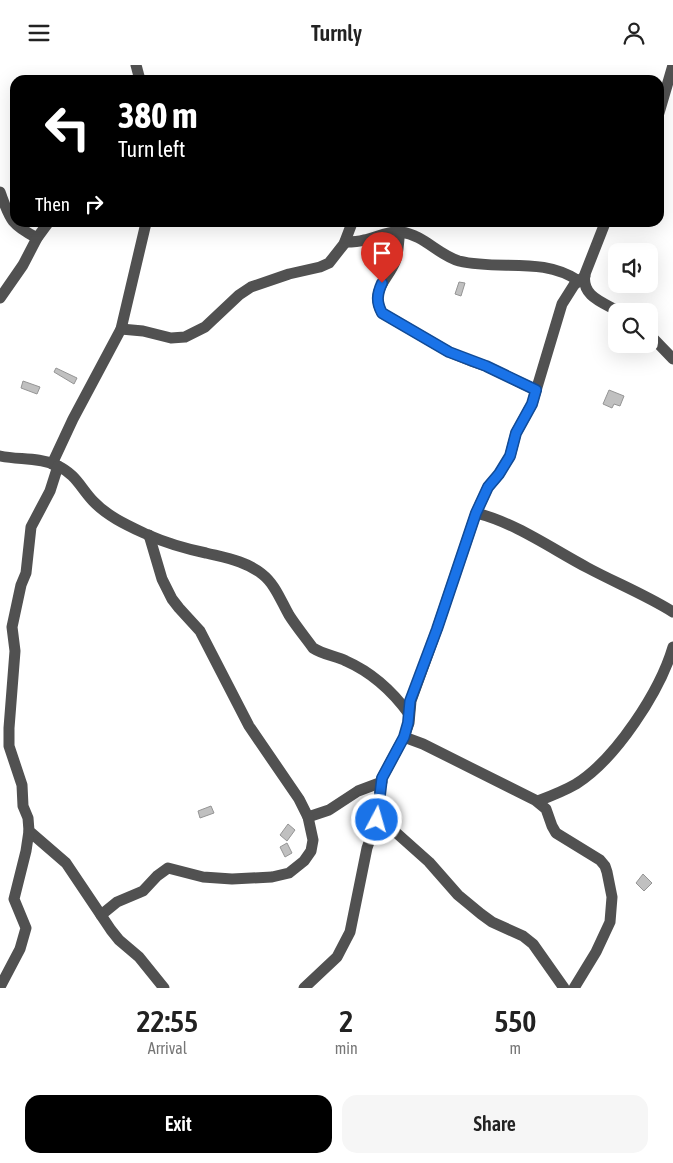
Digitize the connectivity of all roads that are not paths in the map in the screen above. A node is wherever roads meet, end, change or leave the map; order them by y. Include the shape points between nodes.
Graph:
1 (673, 65) edge
2 (664, 96) edge
3 (0, 192) edge
4 (10, 219) edge
5 (16, 227) edge
6 (45, 227) edge
7 (145, 227) edge
8 (351, 227) edge
9 (603, 227) edge
10 (400, 231) junction
11 (37, 238) junction
12 (345, 242) junction
13 (582, 279) junction
14 (0, 298) edge
15 (608, 305) edge
16 (122, 329) junction
17 (658, 343) edge
18 (673, 359) edge
19 (536, 390) junction
20 (0, 456) edge
21 (55, 465) junction
22 (476, 513) junction
23 (149, 535) junction
24 (673, 612) edge
25 (673, 647) edge
26 (409, 714) junction
27 (404, 737) junction
28 (0, 749) edge
29 (13, 760) junction
30 (382, 782) junction
31 (538, 801) junction
32 (308, 817) junction
33 (377, 820) junction
34 (29, 831) junction
35 (100, 915) junction
36 (0, 987) edge
37 (164, 988) edge
38 (304, 988) edge
39 (564, 988) edge
40 (574, 988) edge

1 - 2 street
3 - 4 street
5 - 11 street
6 - 11 street
7 - 16 street
8 - 12 street
9 - 13 street
10 - 12 street
10 - 13 street via 426,241 450,258 482,264 531,265
10 - 19 street via 394,263 378,293 382,313 449,352
11 - 14 street
12 - 16 street via 329,263 251,287 205,327 185,337 171,338
13 - 15 street via 591,295
13 - 19 street via 562,304
16 - 21 street via 72,419
17 - 18 street
19 - 22 street via 516,433 510,456 488,487
20 - 21 street
21 - 23 street via 69,472 106,512
21 - 29 street via 50,491 31,527 26,573 12,627 14,651 9,728
22 - 24 street via 521,531
22 - 26 street via 410,701
23 - 26 street via 250,565 273,586 313,648 345,660 374,677
23 - 32 street via 162,579 172,599 200,631 249,726
25 - 31 street via 653,693 611,752 577,783
26 - 27 street
27 - 30 street
27 - 31 street
28 - 29 street
29 - 34 street via 22,785
30 - 32 street via 358,791 329,810
30 - 33 street
31 - 40 street via 546,809 556,833 605,866 612,897 610,922
32 - 35 street via 313,840 311,851 289,873 232,879 195,876 168,868 143,891 117,902
33 - 38 street via 367,848 350,932 336,957
33 - 39 street via 429,862 480,914 533,944
34 - 35 street via 66,863
34 - 36 street via 14,899 26,928 20,949
35 - 37 street

